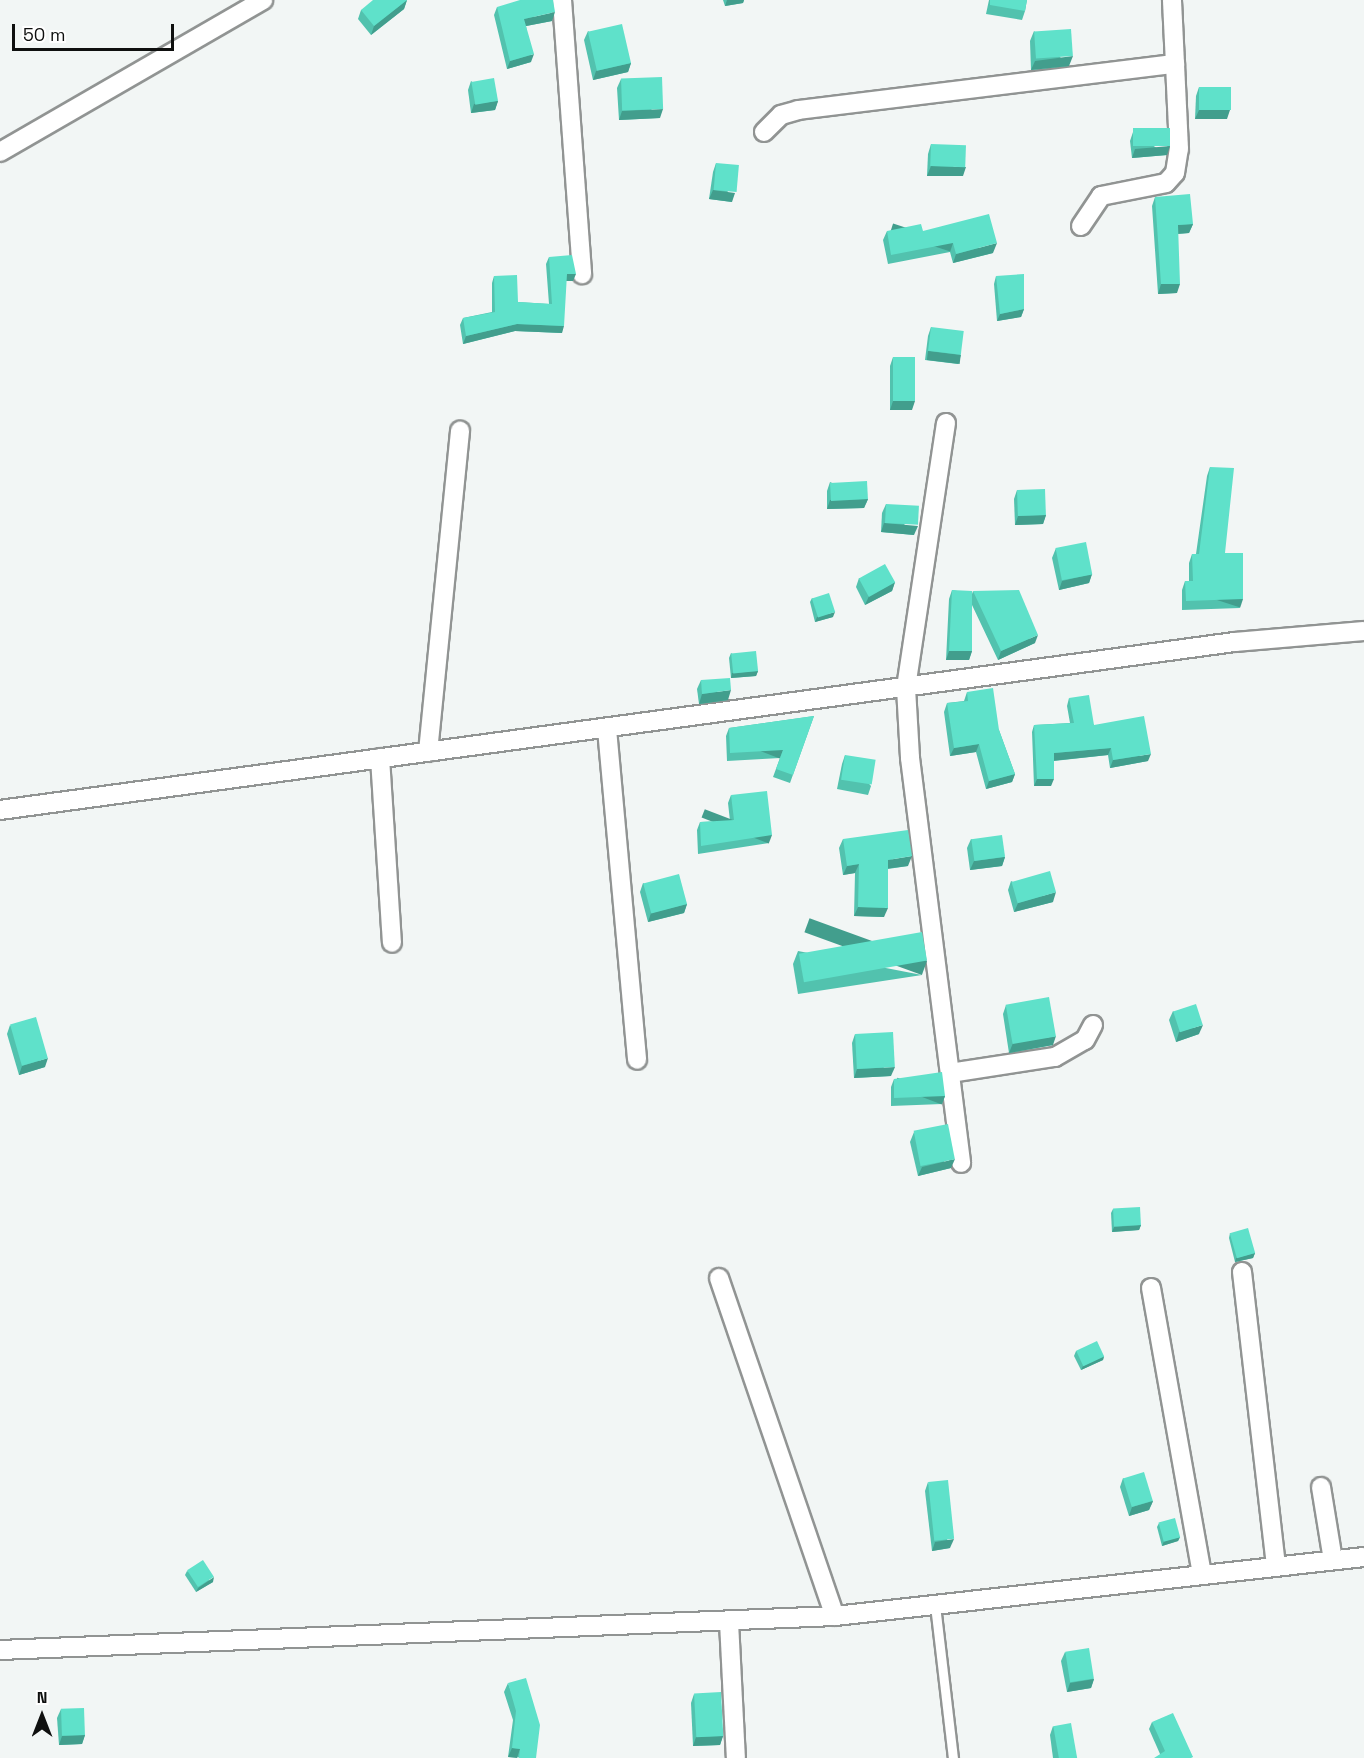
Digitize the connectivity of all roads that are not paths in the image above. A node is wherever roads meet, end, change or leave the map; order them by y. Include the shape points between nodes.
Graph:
1 (263, 0) edge
2 (562, 0) edge
3 (1172, 0) edge
4 (1175, 64) junction
5 (764, 132) dead end
6 (0, 152) edge
7 (1081, 226) dead end
8 (582, 274) dead end
9 (946, 423) dead end
10 (460, 431) dead end
11 (1364, 631) edge
12 (906, 687) junction
13 (607, 729) junction
14 (428, 752) junction
15 (380, 758) junction
16 (0, 810) edge
17 (392, 943) dead end
18 (1093, 1025) dead end
19 (637, 1060) dead end
20 (950, 1073) junction
21 (961, 1163) dead end
22 (1242, 1272) dead end
23 (719, 1278) dead end
24 (1151, 1288) dead end
25 (1321, 1487) dead end
26 (1364, 1557) edge
27 (1332, 1560) junction
28 (1276, 1566) junction
29 (1202, 1575) junction
30 (935, 1605) junction
31 (835, 1616) junction
32 (729, 1622) junction
33 (0, 1650) edge
34 (736, 1758) edge
35 (953, 1758) edge

1 - 6 street
2 - 8 street
3 - 4 street
4 - 5 street via 798,110 781,115
4 - 7 street via 1175,173 1166,183 1101,196
9 - 12 street
10 - 14 street
11 - 12 street via 1235,642
12 - 13 street
12 - 20 street via 910,758
13 - 14 street
13 - 19 street
14 - 15 street
15 - 16 street
15 - 17 street
18 - 20 street via 1085,1040 1062,1054
20 - 21 street
22 - 28 street
23 - 31 street
24 - 29 street
25 - 27 street
26 - 27 street
27 - 28 street
28 - 29 street
29 - 30 street
30 - 31 street
30 - 35 lane
31 - 32 street
32 - 33 street
32 - 34 street

